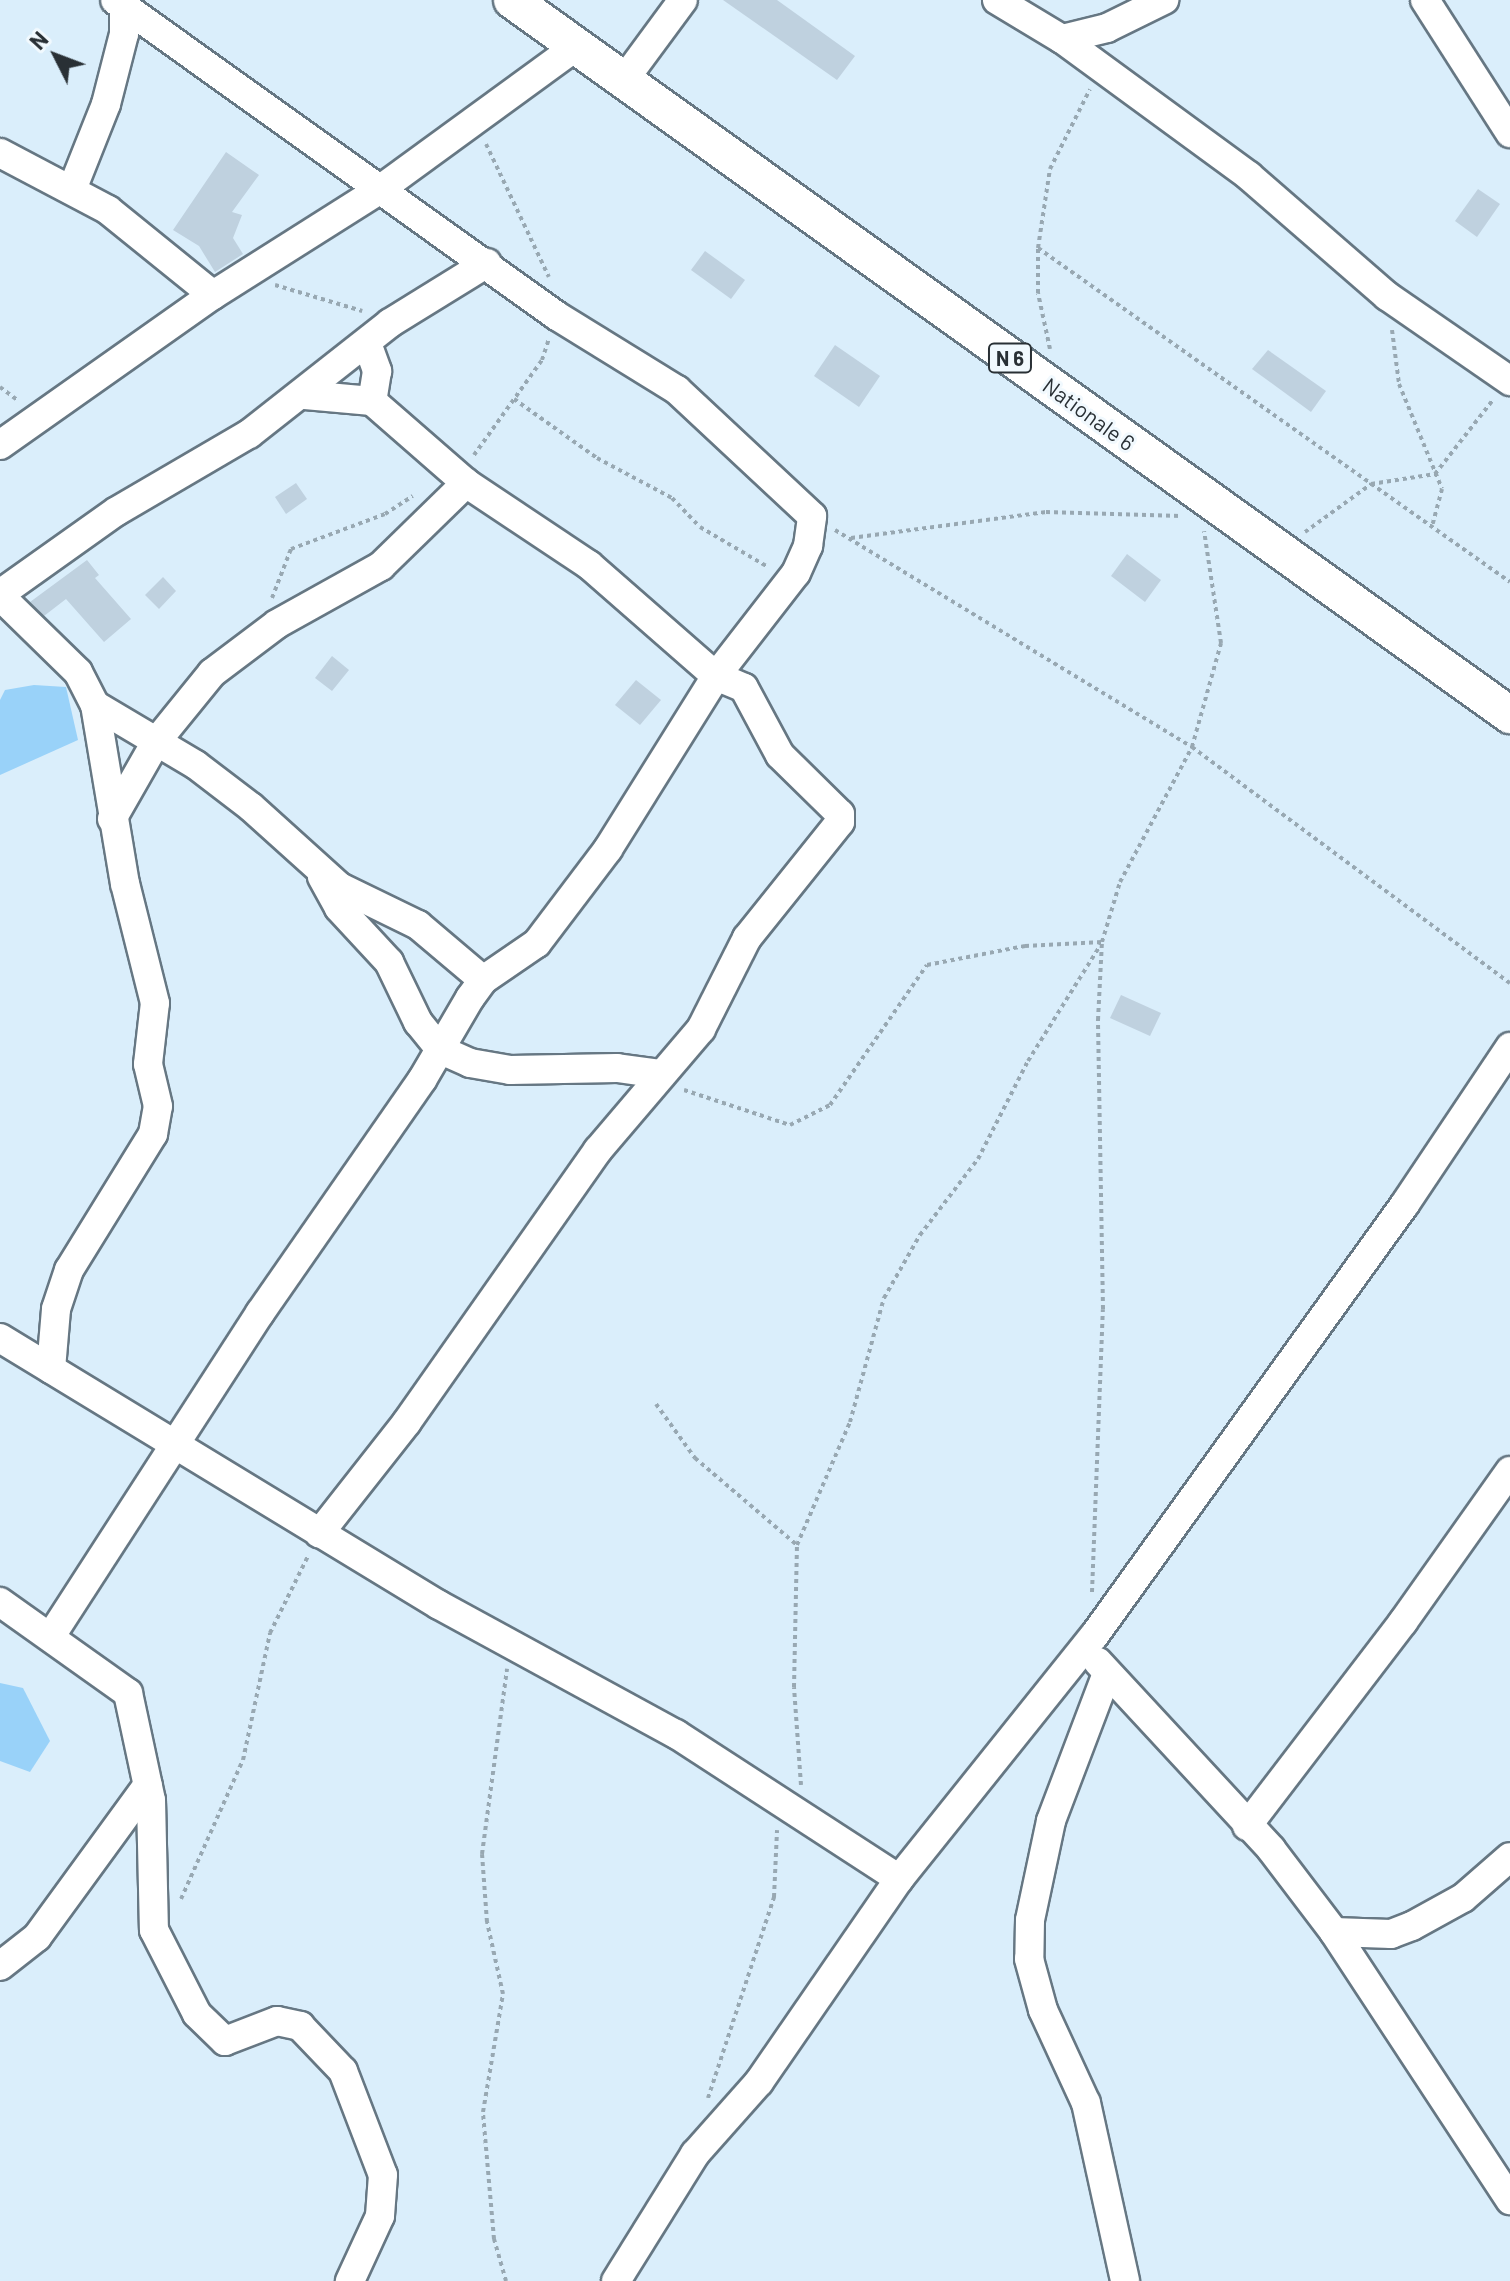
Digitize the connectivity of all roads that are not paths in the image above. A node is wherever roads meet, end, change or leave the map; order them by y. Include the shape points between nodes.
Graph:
1 (512, 0) edge
2 (683, 0) edge
3 (997, 0) edge
4 (1164, 0) edge
5 (1425, 0) edge
6 (120, 3) edge
7 (1062, 39) junction
8 (577, 46) junction
9 (624, 80) junction
10 (1510, 133) edge
11 (0, 153) edge
12 (73, 187) junction
13 (382, 188) junction
14 (487, 263) junction
15 (213, 295) junction
16 (367, 343) junction
17 (1509, 381) edge
18 (305, 395) junction
19 (372, 401) junction
20 (0, 445) edge
21 (466, 483) junction
22 (0, 595) edge
23 (716, 676) junction
24 (95, 705) junction
25 (1510, 715) edge
26 (156, 742) junction
27 (112, 819) junction
28 (319, 870) junction
29 (483, 980) junction
30 (1510, 1047) edge
31 (441, 1050) junction
32 (660, 1074) junction
33 (0, 1338) edge
34 (51, 1369) junction
35 (172, 1447) junction
36 (1510, 1471) edge
37 (319, 1534) junction
38 (0, 1602) edge
39 (51, 1636) junction
40 (1094, 1636) junction
41 (1106, 1676) junction
42 (148, 1785) junction
43 (1247, 1826) junction
44 (1510, 1857) edge
45 (1510, 1876) edge
46 (899, 1879) junction
47 (1463, 1898) junction
48 (1334, 1932) junction
49 (0, 1966) edge
50 (1510, 2200) edge
51 (350, 2281) edge
52 (616, 2281) edge
53 (1125, 2281) edge

1 - 8 main road, Nationale 6 / N 6
2 - 9 street
3 - 7 street
4 - 7 street via 1119,24
5 - 10 street
6 - 12 street via 124,34 106,104
6 - 13 street
7 - 17 street via 1249,176 1387,296
8 - 9 main road, Nationale 6 / N 6
8 - 13 street
9 - 25 main road, Nationale 6 / N 6 via 1060,394 1197,502 1280,552
11 - 12 street
12 - 15 street
13 - 14 street
13 - 15 street
14 - 16 street
14 - 23 street via 557,316 677,390 812,516 808,546 786,586
15 - 20 street
16 - 18 street
16 - 19 street via 377,371
18 - 19 street
18 - 22 street via 117,511
19 - 21 street
21 - 23 street via 589,565
21 - 26 street via 381,566 237,652 212,673
22 - 24 street via 78,672
23 - 29 street via 608,849 537,943
23 - 32 street via 734,681 752,697 780,755 836,807 840,822 747,938 701,1029
24 - 26 street
24 - 27 street
26 - 27 street
26 - 28 street via 251,807
27 - 34 street via 155,1003 148,1064 158,1106 153,1134 69,1270 56,1309
28 - 29 street via 340,887 418,925
28 - 31 street via 339,908 389,962 418,1022
29 - 31 street
30 - 40 street via 1405,1204
31 - 32 street via 470,1063 510,1070 617,1068
31 - 35 street
32 - 37 street via 589,1162 407,1422
33 - 34 street
34 - 35 street
35 - 37 street
35 - 39 street
36 - 43 street
37 - 46 street via 605,1692
38 - 39 street
39 - 42 street via 128,1693
40 - 41 street via 1096,1657
40 - 46 street
41 - 43 street
41 - 53 street via 1051,1821 1030,1920 1029,1959 1043,2010 1086,2103
42 - 49 street via 37,1937
42 - 51 street via 154,1930 197,2014 225,2041 277,2021 300,2026 343,2071 364,2122 383,2175 380,2216
43 - 48 street via 1320,1908
44 - 47 street
45 - 47 street
46 - 52 street via 759,2082 695,2154
47 - 48 street via 1391,1934
48 - 50 street

